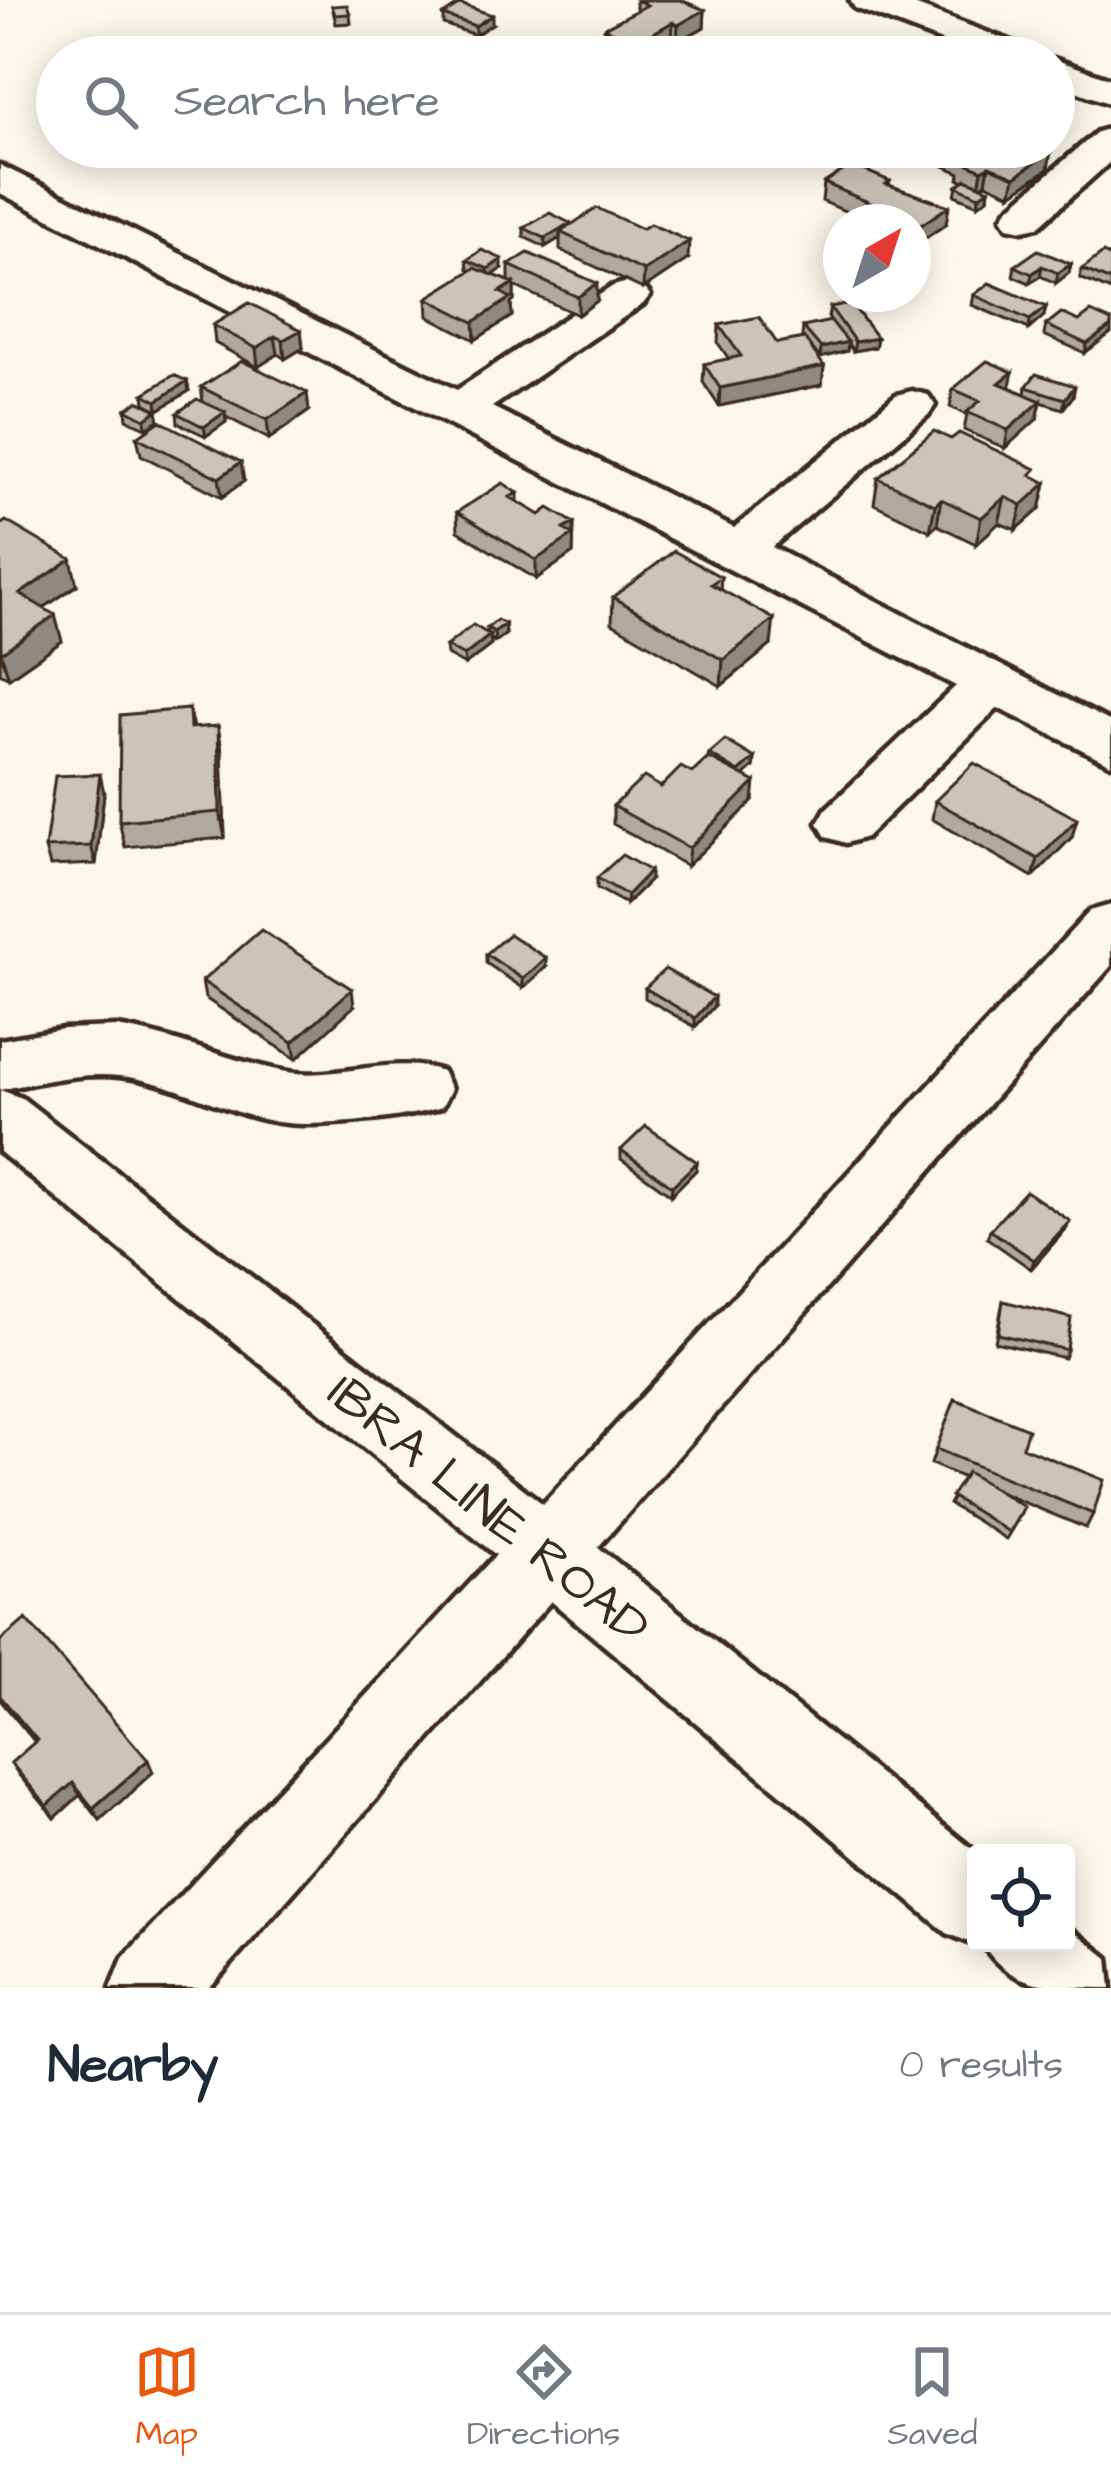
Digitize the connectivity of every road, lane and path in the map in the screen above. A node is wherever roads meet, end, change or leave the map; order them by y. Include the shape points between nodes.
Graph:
1 (868, 0) edge
2 (963, 36) edge
3 (1075, 78) edge
4 (1111, 92) edge
5 (1111, 140) edge
6 (0, 177) edge
7 (1023, 218) dead end
8 (628, 295) dead end
9 (912, 405) dead end
10 (456, 411) junction
11 (738, 550) junction
12 (992, 683) junction
13 (1111, 745) edge
14 (846, 823) dead end
15 (1111, 927) edge
16 (0, 1065) edge
17 (420, 1089) dead end
18 (0, 1116) edge
19 (549, 1553) junction
20 (967, 1897) edge
21 (1034, 1952) edge
22 (153, 1988) edge
23 (1078, 1988) edge

1 - 2 street
3 - 4 street
5 - 7 street
6 - 10 street
8 - 10 street
9 - 11 street
10 - 11 street
11 - 12 street
12 - 13 street
12 - 14 street
15 - 19 street
16 - 17 street via 116,1052 286,1097
18 - 19 street, IBRA LINE ROAD
19 - 20 street, IBRA LINE ROAD
19 - 22 street
21 - 23 street

